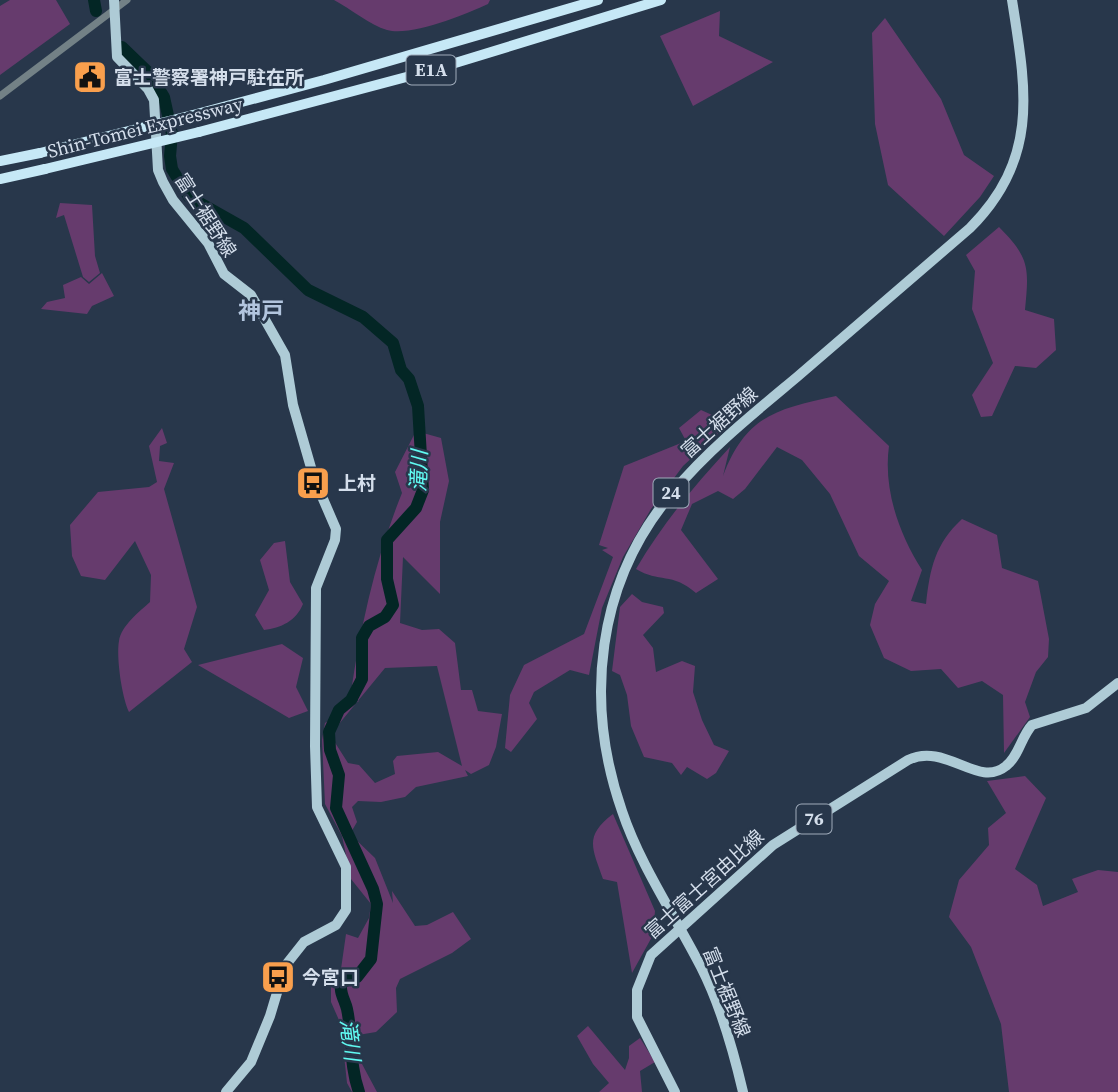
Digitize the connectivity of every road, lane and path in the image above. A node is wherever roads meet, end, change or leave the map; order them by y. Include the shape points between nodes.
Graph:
1 (127, 0) edge
2 (598, 0) edge
3 (661, 0) edge
4 (1012, 0) edge
5 (114, 4) edge
6 (0, 96) edge
7 (0, 162) edge
8 (0, 179) edge
9 (1118, 683) edge
10 (680, 930) junction
11 (226, 1092) edge
12 (675, 1092) edge
13 (743, 1092) edge

1 - 5 street
2 - 7 highway, Shin-Tomei Expressway / E1A, bridge via 193,115
3 - 8 highway, Shin-Tomei Expressway / E1A, bridge via 429,71
4 - 10 main road, 富士裾野線 / 24 via 1025,93 1024,127 1012,170 997,197 970,228 689,473 653,516 618,587 599,679 603,740 623,815
5 - 6 street
5 - 11 main road, 富士裾野線 via 117,57 154,100 158,170 163,183 208,243 224,274 251,295 285,355 293,405 314,478 336,530 316,588 315,746 317,807 346,867 346,910 336,925 304,942 285,966 251,1062
9 - 10 main road, 富士富士宮由比線 / 76 via 1086,708 1032,725 1007,765 993,772 978,772 937,754 908,760 774,845
10 - 12 main road, 富士富士宮由比線 / 76 via 651,956 641,973 636,1004 642,1030
10 - 13 main road, 富士裾野線 / 24 via 713,994

